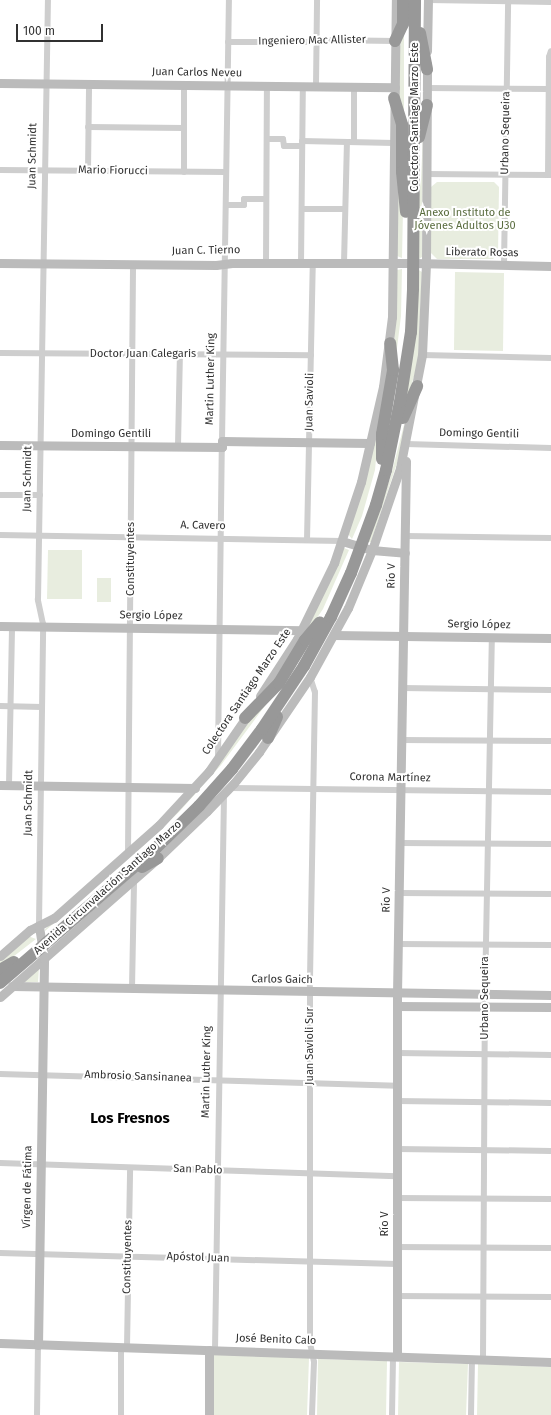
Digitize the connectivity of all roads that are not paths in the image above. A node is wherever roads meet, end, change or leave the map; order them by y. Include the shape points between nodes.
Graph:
1 (48, 0) edge
2 (229, 0) edge
3 (317, 0) edge
4 (396, 0) edge
5 (403, 0) edge
6 (408, 0) edge
7 (415, 0) edge
8 (420, 0) edge
9 (428, 0) edge
10 (511, 1) edge
11 (551, 2) edge
12 (317, 41) junction
13 (395, 41) junction
14 (228, 42) junction
15 (551, 51) edge
16 (427, 69) junction
17 (0, 83) edge
18 (46, 83) junction
19 (89, 84) junction
20 (184, 85) junction
21 (227, 85) junction
22 (268, 86) junction
23 (303, 86) junction
24 (316, 86) junction
25 (354, 87) junction
26 (427, 88) junction
27 (506, 88) junction
28 (549, 89) junction
29 (394, 93) junction
30 (427, 105) junction
31 (88, 127) junction
32 (184, 128) junction
33 (267, 139) junction
34 (347, 142) junction
35 (354, 142) junction
36 (302, 143) junction
37 (394, 143) junction
38 (0, 170) edge
39 (45, 170) junction
40 (88, 171) junction
41 (184, 172) junction
42 (226, 172) junction
43 (426, 174) junction
44 (505, 175) junction
45 (550, 175) edge
46 (266, 199) junction
47 (226, 204) junction
48 (302, 209) junction
49 (345, 209) junction
50 (410, 214) junction
51 (0, 263) edge
52 (43, 263) junction
53 (266, 263) junction
54 (301, 263) junction
55 (313, 263) junction
56 (344, 263) junction
57 (392, 263) junction
58 (409, 263) junction
59 (133, 264) junction
60 (225, 264) junction
61 (426, 264) junction
62 (504, 265) junction
63 (551, 266) edge
64 (390, 343) junction
65 (0, 353) edge
66 (42, 354) junction
67 (132, 354) junction
68 (180, 354) junction
69 (223, 354) junction
70 (311, 355) junction
71 (422, 355) junction
72 (551, 358) edge
73 (417, 386) junction
74 (309, 442) junction
75 (370, 443) junction
76 (222, 444) junction
77 (406, 444) junction
78 (0, 445) edge
79 (40, 445) junction
80 (131, 446) junction
81 (178, 446) junction
82 (551, 448) edge
83 (382, 459) junction
84 (0, 495) edge
85 (40, 495) junction
86 (373, 515) junction
87 (0, 535) edge
88 (39, 535) junction
89 (405, 536) junction
90 (131, 537) junction
91 (551, 538) edge
92 (221, 539) junction
93 (307, 540) junction
94 (342, 541) junction
95 (362, 547) junction
96 (405, 553) junction
97 (320, 622) junction
98 (0, 626) edge
99 (12, 627) junction
100 (43, 627) junction
101 (130, 628) junction
102 (219, 629) junction
103 (303, 630) junction
104 (334, 636) junction
105 (403, 636) junction
106 (492, 637) junction
107 (551, 638) edge
108 (308, 658) junction
109 (310, 677) junction
110 (402, 688) junction
111 (491, 689) junction
112 (551, 690) edge
113 (0, 706) edge
114 (10, 706) junction
115 (42, 707) junction
116 (245, 718) junction
117 (268, 738) junction
118 (401, 740) junction
119 (490, 741) junction
120 (551, 741) edge
121 (218, 758) junction
122 (5, 785) edge
123 (41, 786) junction
124 (129, 787) junction
125 (195, 788) junction
126 (313, 789) junction
127 (400, 790) junction
128 (227, 791) junction
129 (489, 791) junction
130 (551, 792) edge
131 (400, 843) junction
132 (488, 843) junction
133 (551, 844) edge
134 (128, 853) junction
135 (158, 858) junction
136 (134, 879) junction
137 (399, 893) junction
138 (487, 894) junction
139 (551, 894) edge
140 (39, 925) junction
141 (67, 925) junction
142 (42, 942) junction
143 (398, 944) junction
144 (486, 944) junction
145 (551, 945) edge
146 (0, 956) edge
147 (44, 958) junction
148 (4, 979) edge
149 (43, 986) junction
150 (132, 988) junction
151 (221, 990) junction
152 (310, 992) junction
153 (397, 994) junction
154 (485, 995) junction
155 (551, 995) edge
156 (0, 997) edge
157 (397, 1006) junction
158 (485, 1006) junction
159 (551, 1007) edge
160 (397, 1053) junction
161 (485, 1054) junction
162 (551, 1055) edge
163 (0, 1074) edge
164 (42, 1074) junction
165 (219, 1080) junction
166 (310, 1083) junction
167 (397, 1086) junction
168 (397, 1101) junction
169 (485, 1102) junction
170 (551, 1102) edge
171 (397, 1149) junction
172 (484, 1150) junction
173 (551, 1151) edge
174 (0, 1163) edge
175 (41, 1165) junction
176 (130, 1168) junction
177 (218, 1170) junction
178 (310, 1173) junction
179 (397, 1176) junction
180 (397, 1198) junction
181 (484, 1199) junction
182 (551, 1199) edge
183 (397, 1246) junction
184 (484, 1247) junction
185 (551, 1248) edge
186 (0, 1252) edge
187 (39, 1254) junction
188 (128, 1256) junction
189 (216, 1258) junction
190 (310, 1261) junction
191 (397, 1264) junction
192 (397, 1296) junction
193 (483, 1296) junction
194 (551, 1297) edge
195 (0, 1343) edge
196 (38, 1344) junction
197 (124, 1347) junction
198 (212, 1350) junction
199 (312, 1353) junction
200 (395, 1356) junction
201 (472, 1359) junction
202 (483, 1359) junction
203 (551, 1362) edge
204 (37, 1415) edge
205 (120, 1415) edge
206 (209, 1415) edge
207 (312, 1415) edge
208 (392, 1415) edge
209 (471, 1415) edge

1 - 18 street, Juan Schmidt
2 - 14 street, Martin Luther King
3 - 12 street
4 - 13 street, Colectora Santiago Marzo Este
5 - 13 highway via 403,24
6 - 50 highway, Avenida Circunvalación Santiago Marzo
7 - 50 highway, Avenida Circunvalación Santiago Marzo
8 - 16 highway via 420,31
9 - 10 street
9 - 16 street, Colectora Santiago Marzo Este
10 - 11 street
10 - 27 street, Urbano Sequeira
12 - 13 street, Ingeniero Mac Allister
12 - 14 street, Ingeniero Mac Allister
12 - 24 street
13 - 29 street, Colectora Santiago Marzo Este
14 - 21 street, Martin Luther King
15 - 28 street
16 - 26 street, Colectora Santiago Marzo Este
17 - 18 street, Juan Carlos Neveu
18 - 19 street, Juan Carlos Neveu
18 - 39 street, Juan Schmidt
19 - 20 street, Juan Carlos Neveu
19 - 31 street
20 - 21 street, Juan Carlos Neveu
20 - 32 street
21 - 22 street, Juan Carlos Neveu
21 - 42 street, Martin Luther King
22 - 23 street, Juan Carlos Neveu
22 - 33 street
23 - 24 street, Juan Carlos Neveu
23 - 36 street
24 - 25 street, Juan Carlos Neveu
25 - 29 street, Juan Carlos Neveu
25 - 35 street
26 - 27 street
26 - 30 street, Colectora Santiago Marzo Este
27 - 28 street
27 - 44 street, Urbano Sequeira
28 - 45 street
29 - 37 street, Colectora Santiago Marzo Este
29 - 50 highway via 402,125 402,175
30 - 43 street, Colectora Santiago Marzo Este
30 - 50 highway via 419,133 418,178
31 - 32 street
31 - 40 street
32 - 41 street
33 - 36 street via 283,139 284,146
33 - 46 street
34 - 35 street
34 - 36 street
34 - 49 street
35 - 37 street
36 - 48 street
37 - 57 street, Colectora Santiago Marzo Este
38 - 39 street, Mario Fiorucci
39 - 40 street, Mario Fiorucci
39 - 52 street, Juan Schmidt
40 - 41 street, Mario Fiorucci
41 - 42 street, Mario Fiorucci
42 - 47 street, Martin Luther King
43 - 44 street
43 - 61 street, Colectora Santiago Marzo Este
44 - 45 street
44 - 62 street, Urbano Sequeira
46 - 47 street via 244,199 244,205
46 - 53 street
47 - 60 street, Martin Luther King
48 - 49 street
48 - 54 street
49 - 56 street
50 - 58 highway, Avenida Circunvalación Santiago Marzo
51 - 52 street, Juan C. Tierno
52 - 59 street, Juan C. Tierno
52 - 66 street, Juan Schmidt
53 - 54 street, Juan C. Tierno
53 - 60 street, Juan C. Tierno
54 - 55 street, Juan C. Tierno
55 - 56 street, Juan C. Tierno
55 - 70 street, Juan Savioli
56 - 57 street, Juan C. Tierno
57 - 58 street, Juan C. Tierno
57 - 64 street, Colectora Santiago Marzo Este
58 - 61 street, Liberato Rosas
58 - 83 highway, Avenida Circunvalación Santiago Marzo via 402,344
58 - 86 highway, Avenida Circunvalación Santiago Marzo via 412,320 402,392 386,470
59 - 60 street, Juan C. Tierno
59 - 67 street, Constituyentes
60 - 69 street, Martin Luther King
61 - 62 street, Liberato Rosas
61 - 71 street, Colectora Santiago Marzo Este
62 - 63 street, Liberato Rosas
64 - 75 street, Colectora Santiago Marzo Este via 382,396
64 - 83 highway via 393,370 382,434
65 - 66 street, Doctor Juan Calegaris
66 - 67 street, Doctor Juan Calegaris
66 - 79 street, Juan Schmidt
67 - 68 street, Doctor Juan Calegaris
67 - 80 street, Constituyentes
68 - 69 street, Doctor Juan Calegaris
68 - 81 street
69 - 70 street, Doctor Juan Calegaris
69 - 76 street, Martin Luther King
70 - 74 street, Juan Savioli
71 - 72 street
71 - 73 street, Colectora Santiago Marzo Este
73 - 77 street, Colectora Santiago Marzo Este
73 - 86 highway via 402,421 390,473
74 - 75 street, Domingo Gentili
74 - 76 street, Domingo Gentili
74 - 93 street, Juan Savioli
75 - 94 street, Colectora Santiago Marzo Este via 361,482
76 - 81 street, Domingo Gentili
76 - 92 street, Martin Luther King
77 - 82 street, Domingo Gentili
77 - 89 street, Río V
77 - 95 street, Colectora Santiago Marzo Este via 395,484
78 - 79 street, Domingo Gentili
79 - 80 street, Domingo Gentili
79 - 85 street, Juan Schmidt
80 - 81 street, Domingo Gentili
80 - 90 street, Constituyentes
83 - 95 highway, Avenida Circunvalación Santiago Marzo
84 - 85 street
85 - 88 street, Juan Schmidt
86 - 95 highway, Avenida Circunvalación Santiago Marzo
87 - 88 street, A. Cavero
88 - 90 street, A. Cavero
88 - 100 street, Juan Schmidt via 38,600
89 - 91 street
89 - 96 street, Río V
90 - 92 street, A. Cavero
90 - 101 street, Constituyentes
92 - 93 street, A. Cavero
92 - 102 street, Martin Luther King
93 - 94 street, A. Cavero
94 - 95 street, A. Cavero
94 - 103 street, Colectora Santiago Marzo Este
95 - 96 street, A. Cavero
95 - 97 highway, Avenida Circunvalación Santiago Marzo
95 - 104 street, Colectora Santiago Marzo Este
95 - 108 highway, Avenida Circunvalación Santiago Marzo via 338,601
96 - 105 street, Río V
97 - 116 highway via 305,640 281,681
97 - 142 highway, Avenida Circunvalación Santiago Marzo via 292,672 216,777 151,843
98 - 99 street, Sergio López
99 - 100 street, Sergio López
99 - 114 street
100 - 101 street, Sergio López
100 - 115 street, Juan Schmidt
101 - 102 street, Sergio López
101 - 124 street, Constituyentes
102 - 103 street, Sergio López
102 - 121 street, Martin Luther King
103 - 116 street, Colectora Santiago Marzo Este
104 - 105 street, Sergio López
104 - 109 street, Colectora Santiago Marzo Este
105 - 106 street, Sergio López
105 - 110 street, Río V
106 - 107 street, Sergio López
106 - 111 street, Urbano Sequeira
108 - 117 highway via 302,677 277,715
108 - 141 highway, Avenida Circunvalación Santiago Marzo via 258,735 213,790 156,848
109 - 117 street, Colectora Santiago Marzo Este
109 - 126 street, Juan Savioli Sur via 315,692
110 - 111 street
110 - 118 street, Río V
111 - 112 street
111 - 119 street, Urbano Sequeira
113 - 114 street
114 - 115 street
114 - 122 street
115 - 123 street, Juan Schmidt
116 - 121 street, Colectora Santiago Marzo Este
117 - 128 street, Colectora Santiago Marzo Este
118 - 119 street
118 - 127 street, Río V
119 - 120 street
119 - 129 street, Urbano Sequeira
121 - 125 street, Colectora Santiago Marzo Este
122 - 123 street
123 - 124 street
123 - 140 street, Juan Schmidt
124 - 125 street
124 - 134 street, Constituyentes
125 - 134 street, Colectora Santiago Marzo Este via 160,826
126 - 127 street, Corona Martínez
126 - 128 street, Corona Martínez
126 - 152 street, Juan Savioli Sur
127 - 129 street, Corona Martínez
127 - 131 street, Río V
128 - 135 street, Colectora Santiago Marzo Este
128 - 151 street, Martin Luther King
129 - 130 street, Corona Martínez
129 - 132 street, Urbano Sequeira
131 - 132 street
131 - 137 street, Río V
132 - 133 street
132 - 138 street, Urbano Sequeira
134 - 140 street, Colectora Santiago Marzo Este via 54,918
135 - 136 street, Colectora Santiago Marzo Este
135 - 141 highway via 138,870 92,910
136 - 147 street, Colectora Santiago Marzo Este
136 - 150 street
137 - 138 street
137 - 143 street, Río V
138 - 139 street
138 - 144 street, Urbano Sequeira
140 - 142 street, Juan Schmidt
140 - 146 street, Colectora Santiago Marzo Este
141 - 142 highway, Avenida Circunvalación Santiago Marzo
142 - 147 street, Juan Schmidt
142 - 148 highway, Avenida Circunvalación Santiago Marzo
142 - 148 highway, Avenida Circunvalación Santiago Marzo via 14,962
143 - 144 street
143 - 153 street, Río V
144 - 145 street
144 - 154 street, Urbano Sequeira
147 - 148 street, Colectora Santiago Marzo Este
147 - 149 street, Vírgen de Fátima
148 - 149 street, Carlos Gaich
148 - 156 street, Colectora Santiago Marzo Este
149 - 150 street, Carlos Gaich
149 - 164 street, Vírgen de Fátima
150 - 151 street, Carlos Gaich
151 - 152 street, Carlos Gaich
151 - 165 street, Martin Luther King
152 - 153 street, Carlos Gaich
152 - 166 street, Juan Savioli Sur
153 - 154 street, Carlos Gaich
153 - 157 street, Río V
154 - 155 street, Carlos Gaich
154 - 158 street, Urbano Sequeira
157 - 158 street
157 - 160 street, Río V
158 - 159 street
158 - 161 street, Urbano Sequeira
160 - 161 street
160 - 167 street, Río V
161 - 162 street
161 - 169 street, Urbano Sequeira
163 - 164 street, Ambrosio Sansinanea
164 - 165 street, Ambrosio Sansinanea
164 - 175 street, Vírgen de Fátima
165 - 166 street, Ambrosio Sansinanea
165 - 177 street, Martin Luther King
166 - 167 street, Ambrosio Sansinanea
166 - 178 street, Juan Savioli Sur
167 - 168 street, Río V
168 - 169 street
168 - 171 street, Río V
169 - 170 street
169 - 172 street, Urbano Sequeira
171 - 172 street
171 - 179 street, Río V
172 - 173 street
172 - 181 street, Urbano Sequeira
174 - 175 street, San Pablo
175 - 176 street, San Pablo
175 - 187 street, Vírgen de Fátima
176 - 177 street, San Pablo
176 - 188 street, Constituyentes
177 - 178 street, San Pablo
177 - 189 street, Martin Luther King
178 - 179 street, San Pablo
178 - 190 street, Juan Savioli Sur
179 - 180 street, Río V
180 - 181 street
180 - 183 street, Río V
181 - 182 street
181 - 184 street, Urbano Sequeira
183 - 184 street
183 - 191 street, Río V
184 - 185 street
184 - 193 street, Urbano Sequeira
186 - 187 street, Apóstol Juan
187 - 188 street, Apóstol Juan
187 - 196 street, Vírgen de Fátima
188 - 189 street, Apóstol Juan
188 - 197 street, Constituyentes
189 - 190 street, Apóstol Juan
189 - 198 street, Martin Luther King
190 - 191 street, Apóstol Juan
190 - 199 street, Juan Savioli Sur
191 - 192 street, Río V
192 - 193 street
192 - 200 street, Río V
193 - 194 street
193 - 202 street, Urbano Sequeira
195 - 196 street, José Benito Calo
196 - 197 street, José Benito Calo
196 - 204 street, Vírgen de Fátima
197 - 198 street, José Benito Calo
197 - 205 street, Constituyentes
198 - 199 street, José Benito Calo
198 - 206 street, Martin Luther King
199 - 200 street, José Benito Calo
199 - 207 street, Juan Savioli Sur
200 - 201 street, José Benito Calo
200 - 208 street, Río V
201 - 202 street, José Benito Calo
201 - 209 street
202 - 203 street, José Benito Calo

